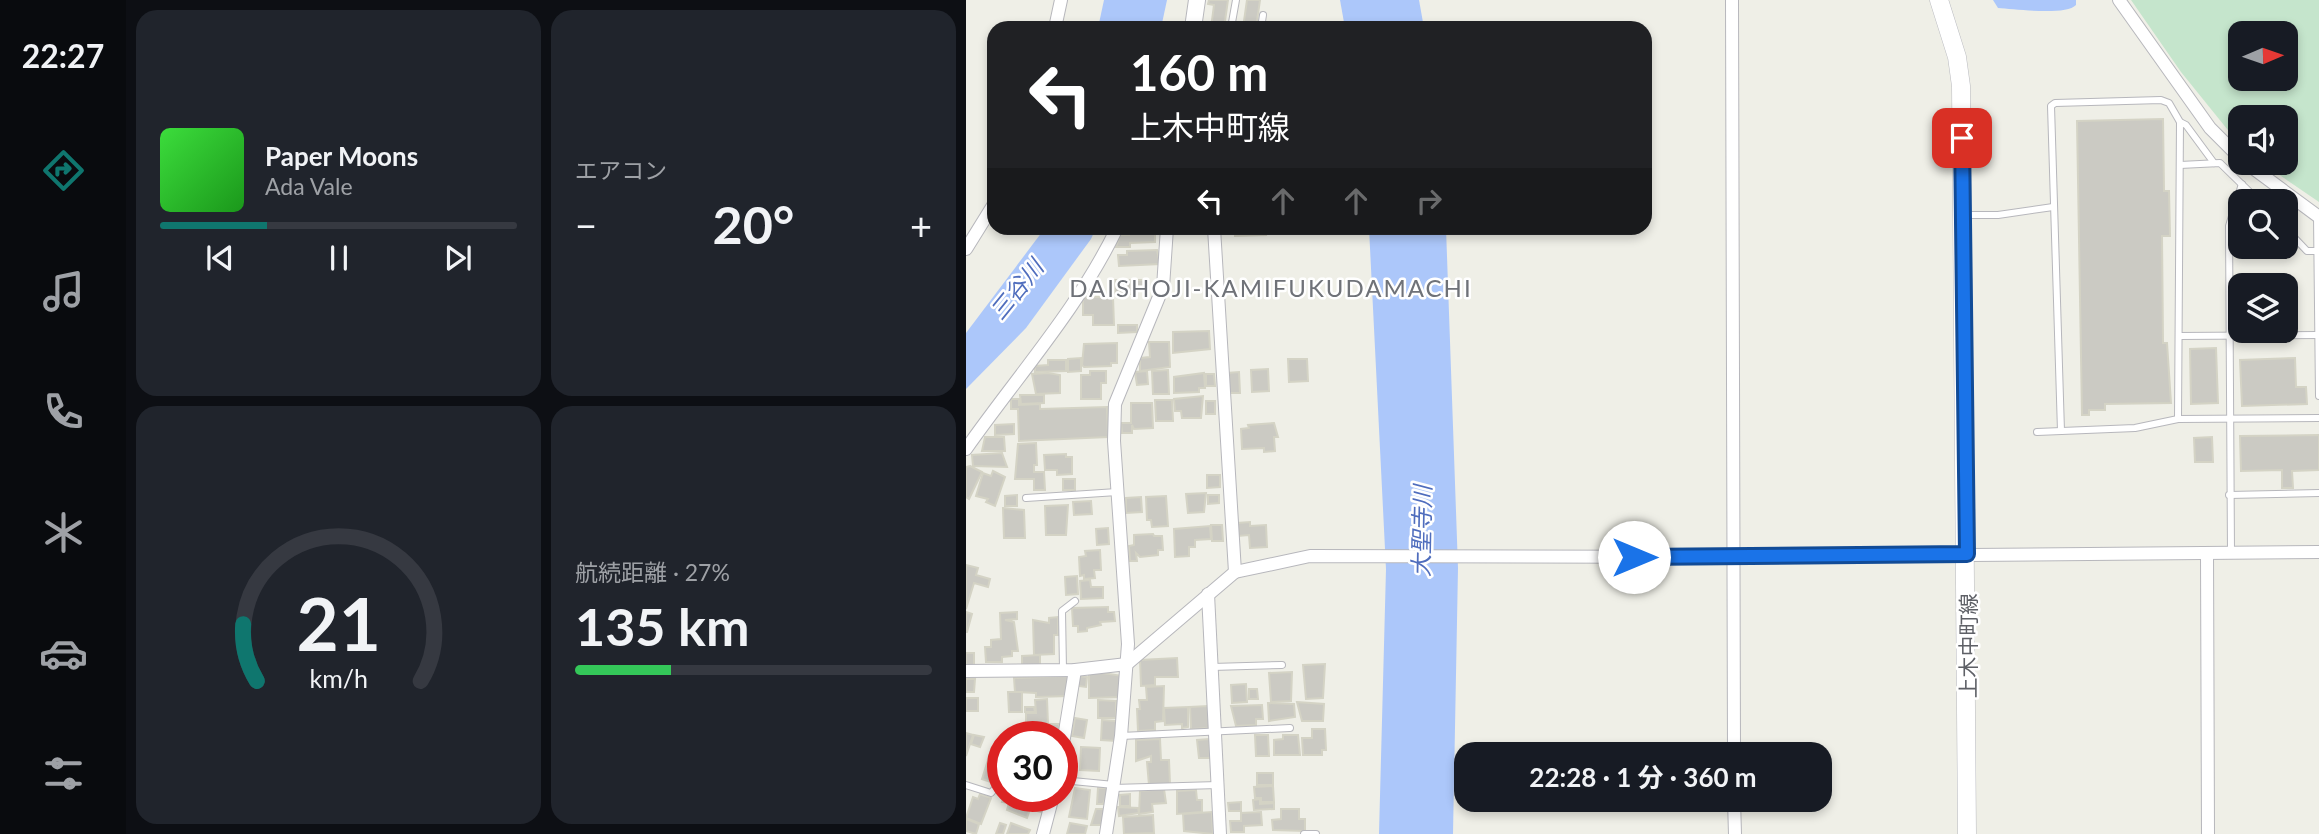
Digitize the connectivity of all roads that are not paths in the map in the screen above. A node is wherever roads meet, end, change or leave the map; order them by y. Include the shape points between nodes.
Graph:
1 (1061, 0) edge
2 (1197, 0) edge
3 (1236, 0) edge
4 (1732, 0) edge
5 (1939, 0) edge
6 (2119, 0) edge
7 (1263, 15) dead end
8 (1056, 21) edge
9 (1194, 21) edge
10 (1232, 21) edge
11 (1262, 21) edge
12 (2180, 122) junction
13 (2228, 146) edge
14 (2214, 163) junction
15 (2180, 165) junction
16 (2262, 175) edge
17 (2242, 184) junction
18 (2247, 189) edge
19 (2053, 207) junction
20 (987, 215) edge
21 (1963, 215) junction
22 (2318, 217) edge
23 (1114, 235) edge
24 (1167, 235) edge
25 (1214, 235) edge
26 (2298, 242) edge
27 (966, 249) edge
28 (2318, 251) edge
29 (2229, 273) edge
30 (2298, 335) edge
31 (2318, 335) edge
32 (2179, 336) junction
33 (2228, 336) edge
34 (2228, 343) edge
35 (2319, 396) edge
36 (2319, 418) edge
37 (2178, 419) junction
38 (2228, 419) junction
39 (2061, 431) junction
40 (2037, 432) dead end
41 (966, 449) edge
42 (1117, 492) junction
43 (2319, 493) edge
44 (2229, 495) junction
45 (1026, 498) dead end
46 (2319, 552) edge
47 (1967, 554) junction
48 (2207, 554) junction
49 (2231, 554) junction
50 (1734, 558) junction
51 (1235, 572) junction
52 (1208, 594) junction
53 (1075, 601) dead end
54 (1127, 664) junction
55 (1282, 665) dead end
56 (1212, 667) junction
57 (1069, 670) junction
58 (966, 671) edge
59 (1065, 721) edge
60 (1290, 729) dead end
61 (1215, 733) junction
62 (1121, 736) junction
63 (1734, 742) edge
64 (1078, 782) edge
65 (966, 785) edge
66 (1218, 785) junction
67 (1114, 786) junction
68 (987, 792) edge
69 (1049, 812) edge
70 (1734, 812) edge
71 (1043, 834) edge
72 (1106, 834) edge
73 (1220, 834) edge
74 (1304, 834) edge
75 (1316, 834) edge
76 (1735, 834) edge
77 (1967, 834) edge
78 (2208, 834) edge

1 - 8 street
2 - 9 street
3 - 10 lane
4 - 50 street
5 - 21 main road, 上木中町線 via 1961,86
6 - 13 street via 2210,128
7 - 11 lane
12 - 14 lane
12 - 15 lane
12 - 19 lane via 2169,103 2161,100 2051,106
14 - 15 lane
14 - 17 lane via 2227,167
15 - 32 lane
16 - 22 street
17 - 18 lane
17 - 29 lane via 2229,226
19 - 21 lane
19 - 39 lane
20 - 27 street
21 - 47 main road, 上木中町線
22 - 28 lane
23 - 41 street via 1043,349
24 - 42 street via 1163,287 1115,404
25 - 51 street
26 - 28 lane via 2307,251
28 - 31 lane
30 - 31 lane
31 - 35 lane
32 - 33 lane
32 - 37 lane
34 - 38 lane
36 - 38 lane
37 - 38 lane
37 - 39 lane via 2135,428
38 - 44 lane
39 - 40 lane
42 - 45 lane
42 - 54 street
43 - 44 lane
44 - 49 lane
46 - 49 street
47 - 48 street
47 - 50 street
47 - 77 main road, 上木中町線
48 - 49 street
48 - 78 street
50 - 51 street via 1310,556
50 - 63 street
51 - 52 street
52 - 54 street
52 - 56 street
53 - 57 lane via 1062,611
54 - 57 street
54 - 62 street
55 - 56 lane
56 - 61 street
57 - 58 street
57 - 59 street
60 - 61 lane
61 - 62 lane
61 - 66 street
62 - 67 street
64 - 67 lane
65 - 68 lane
66 - 67 lane
66 - 73 street
67 - 72 street
69 - 71 street
70 - 76 street
74 - 75 lane

